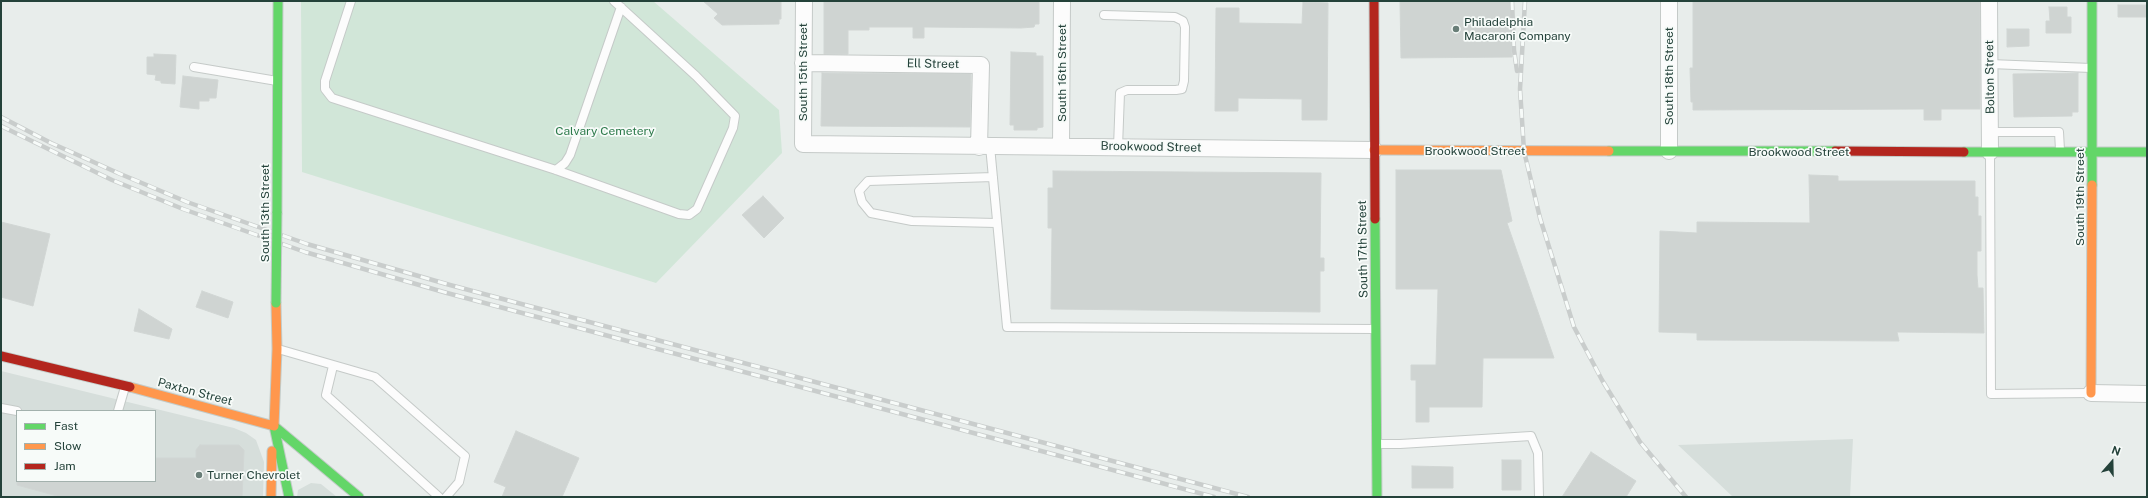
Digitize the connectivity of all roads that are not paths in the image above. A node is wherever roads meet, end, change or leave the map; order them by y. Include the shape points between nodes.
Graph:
1 (278, 1) edge
2 (351, 1) edge
3 (614, 1) edge
4 (804, 1) edge
5 (1062, 1) edge
6 (1374, 1) edge
7 (1668, 1) edge
8 (1989, 1) edge
9 (2092, 1) edge
10 (621, 7) junction
11 (1104, 16) dead end
12 (803, 63) junction
13 (1990, 64) junction
14 (194, 67) dead end
15 (2092, 68) junction
16 (278, 81) junction
17 (1990, 132) junction
18 (803, 144) joint
19 (985, 146) junction
20 (1061, 146) junction
21 (1118, 147) junction
22 (1374, 150) junction
23 (1669, 151) junction
24 (1990, 152) junction
25 (2060, 152) junction
26 (2092, 152) junction
27 (2147, 152) edge
28 (556, 170) junction
29 (993, 177) junction
30 (996, 223) junction
31 (1375, 329) junction
32 (277, 349) junction
33 (1, 356) edge
34 (333, 366) junction
35 (125, 386) junction
36 (2091, 393) junction
37 (2147, 394) edge
38 (1, 408) edge
39 (118, 410) edge
40 (16, 411) edge
41 (274, 426) junction
42 (1377, 444) junction
43 (271, 497) edge
44 (289, 497) edge
45 (359, 497) edge
46 (439, 497) edge
47 (446, 497) edge
48 (1377, 497) edge
49 (1539, 497) edge

1 - 16 main road, South 13th Street
2 - 28 lane via 325,81 325,89 329,96
3 - 10 lane
4 - 12 street, South 15th Street
5 - 20 street, South 16th Street
6 - 22 main road, South 17th Street
7 - 23 street, South 18th Street
8 - 13 street, Bolton Street
9 - 15 main road, South 19th Street
10 - 28 lane via 570,155
10 - 28 lane via 732,111 735,118 733,128 697,209 689,215 679,214
11 - 21 lane via 1175,17 1183,21 1185,28 1182,89 1120,92
12 - 18 street, South 15th Street
12 - 19 street, Ell Street via 980,65
13 - 15 lane
13 - 17 street, Bolton Street
14 - 16 lane
15 - 26 main road, South 19th Street
16 - 32 main road, South 13th Street, bridge
17 - 24 street, Bolton Street
17 - 25 lane via 2059,132
18 - 19 street, Brookwood Street
19 - 20 street, Brookwood Street
19 - 29 lane
20 - 21 street, Brookwood Street
21 - 22 street, Brookwood Street
22 - 23 main road, Brookwood Street
22 - 31 main road, South 17th Street
23 - 24 main road, Brookwood Street
24 - 25 main road, Brookwood Street
24 - 36 lane via 1991,394
25 - 26 main road, Brookwood Street
26 - 27 main road, Brookwood Street
26 - 36 main road, South 19th Street
29 - 30 lane
29 - 30 lane via 868,181 859,191 862,202 871,213 912,221
30 - 31 lane via 1007,327
31 - 42 main road, South 17th Street
32 - 34 lane
32 - 41 main road, South 13th Street
33 - 35 main road, Paxton Street
34 - 46 lane via 326,394
34 - 47 lane via 375,377 465,456 459,482
35 - 39 lane
35 - 41 main road, Paxton Street
36 - 37 street
38 - 40 lane
41 - 43 main road, South 13th Street via 270,472
41 - 44 main road, South 13th Street
41 - 45 main road, Paxton Street
42 - 48 main road, South 17th Street
42 - 49 lane via 1531,436 1538,453

